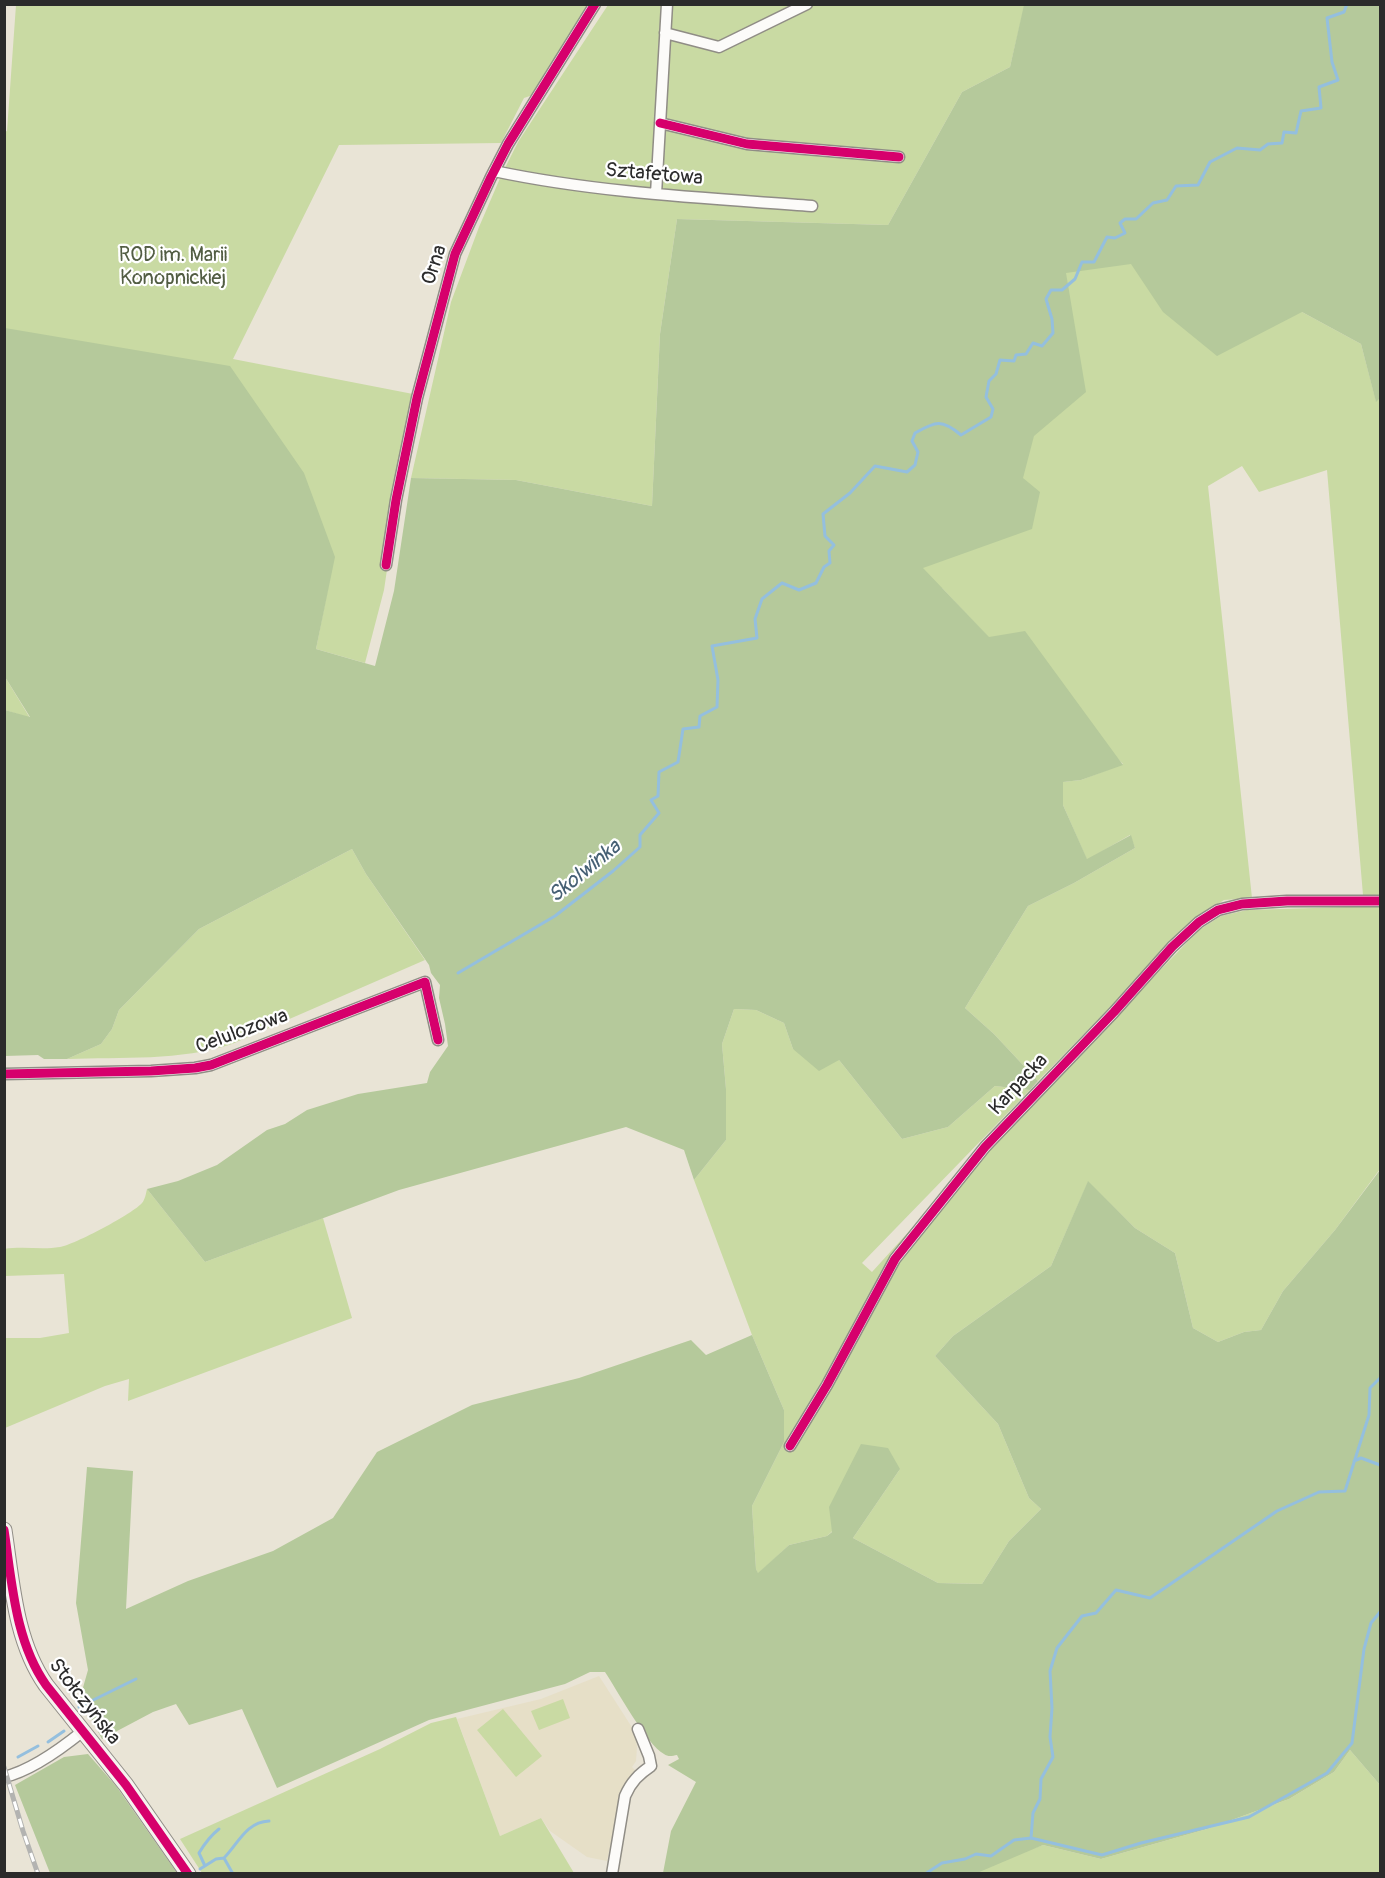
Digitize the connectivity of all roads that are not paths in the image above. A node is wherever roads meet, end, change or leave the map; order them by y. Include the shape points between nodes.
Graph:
1 (595, 4) edge
2 (666, 4) edge
3 (807, 4) edge
4 (665, 33) junction
5 (660, 123) junction
6 (899, 157) dead end
7 (494, 171) junction
8 (656, 194) junction
9 (812, 206) dead end
10 (386, 565) dead end
11 (1380, 900) edge
12 (438, 1040) dead end
13 (4, 1074) edge
14 (790, 1446) dead end
15 (4, 1530) edge
16 (638, 1729) dead end
17 (83, 1731) junction
18 (4, 1777) edge
19 (188, 1874) edge
20 (612, 1874) edge

1 - 7 street, Orna
2 - 4 street
3 - 4 street via 719,47
4 - 5 street
5 - 6 street via 747,144
5 - 8 street
7 - 8 street, Sztafetowa
7 - 10 street, Orna via 455,254 445,289 417,398
8 - 9 street, Sztafetowa
11 - 14 street, Karpacka via 1242,904 1218,910 1199,922 986,1148 894,1259
12 - 13 street, Celulozowa via 425,982 211,1065 151,1071
15 - 17 street, Stołczyńska via 27,1653 46,1685
16 - 20 street via 651,1766 630,1784 625,1796
17 - 18 street via 25,1769
17 - 19 street, Stołczyńska

